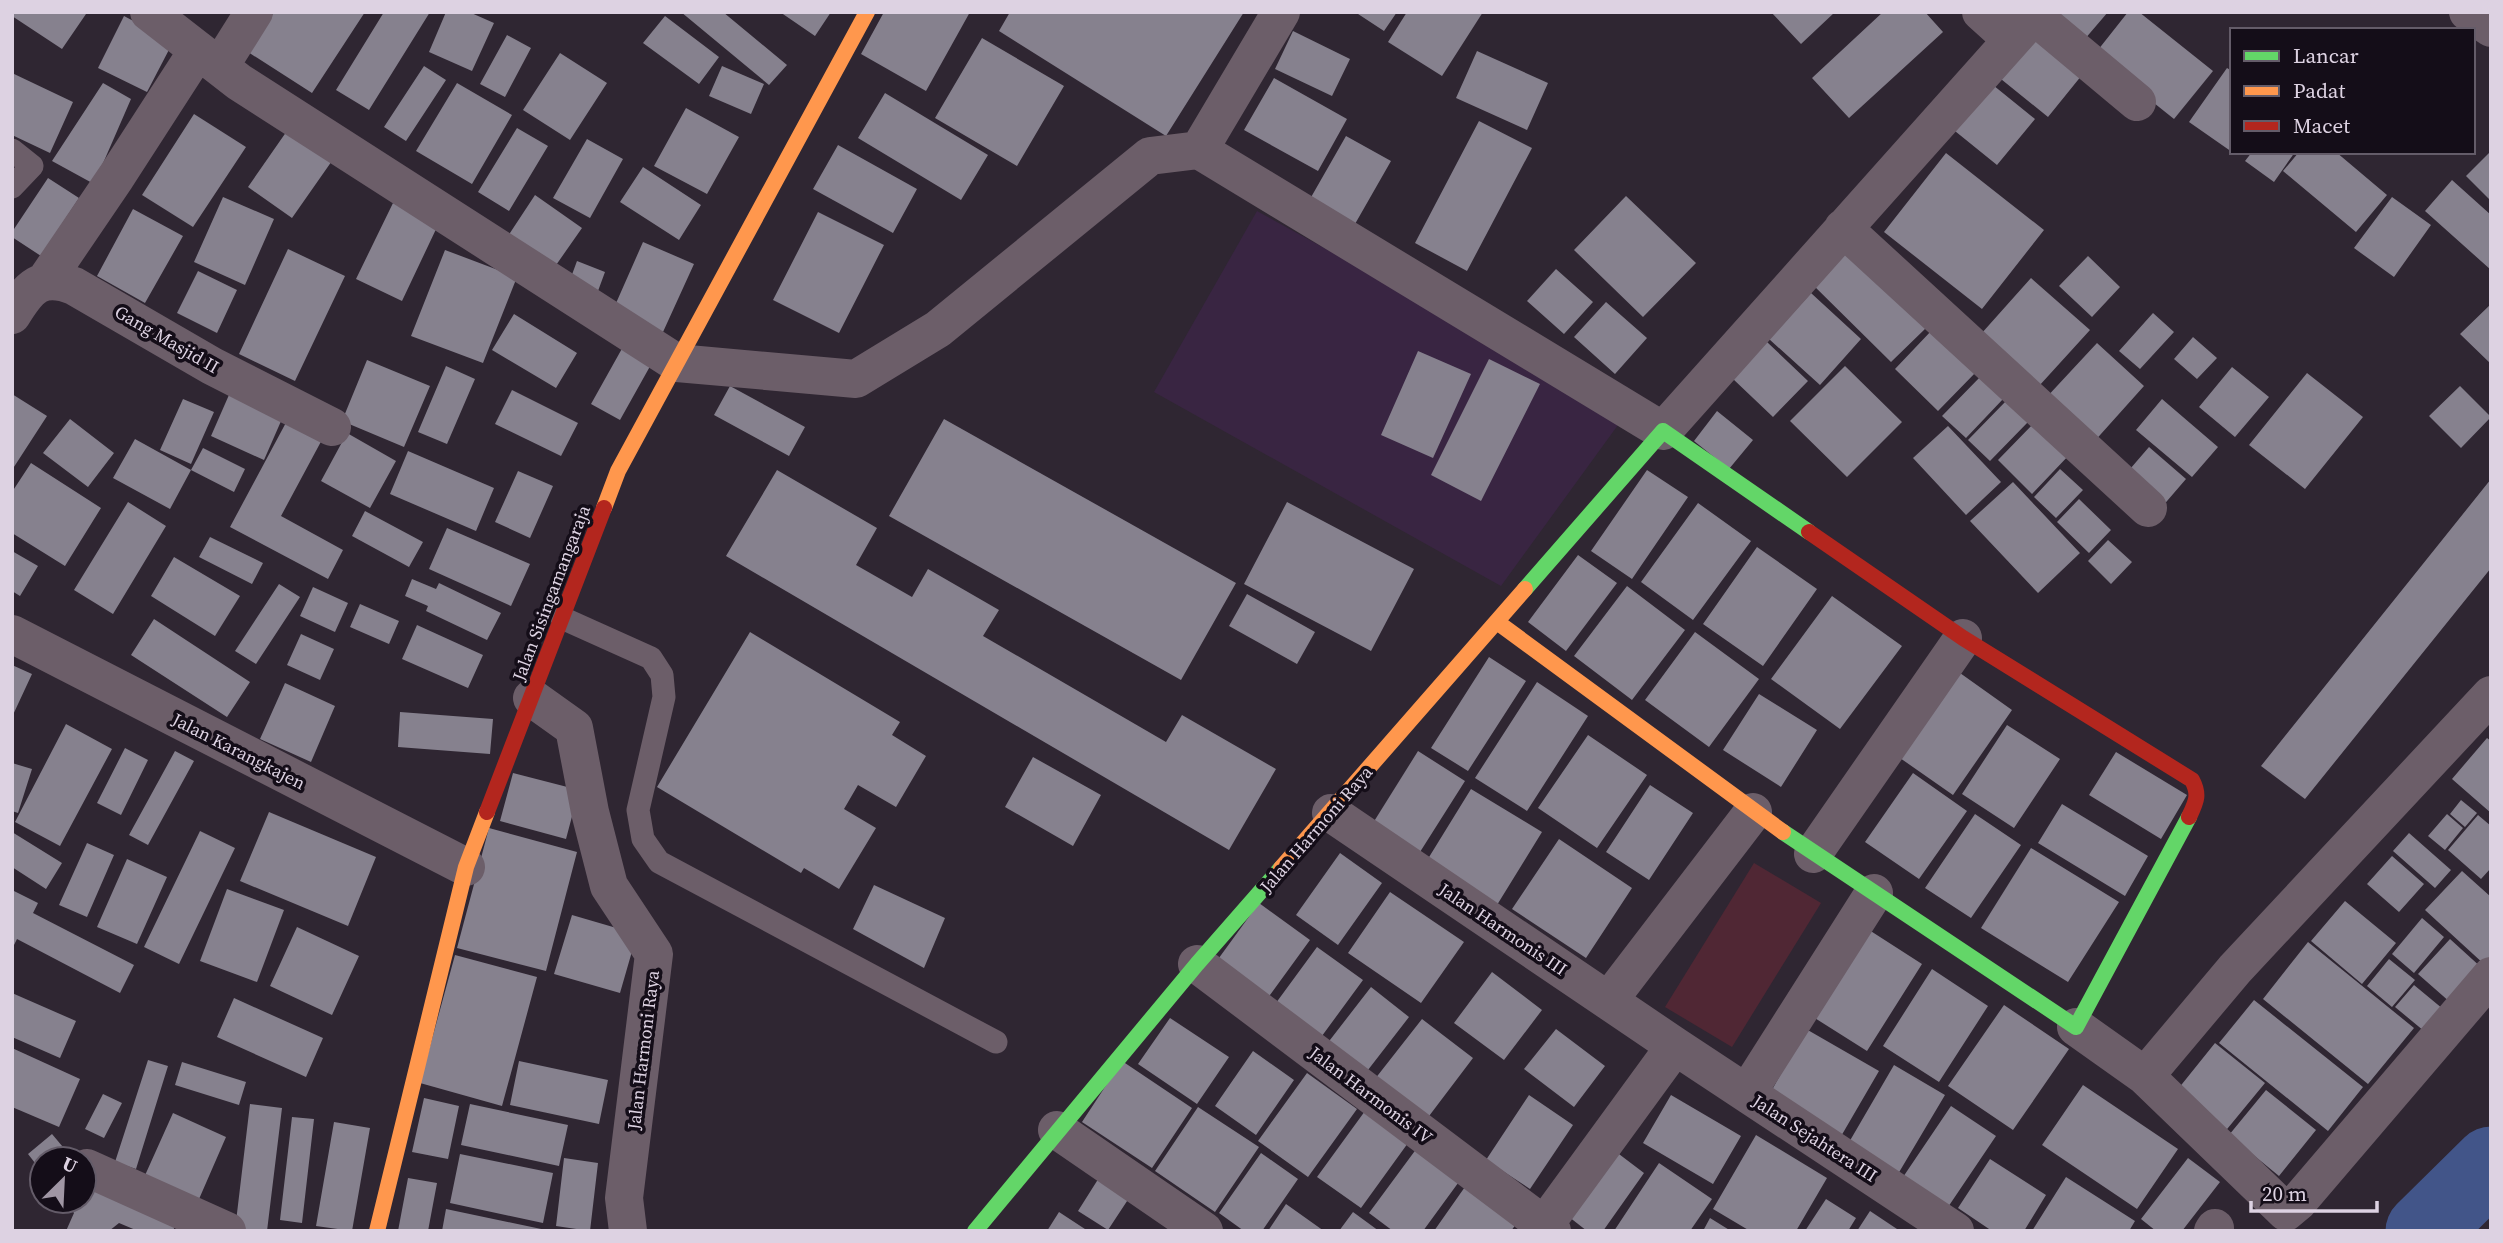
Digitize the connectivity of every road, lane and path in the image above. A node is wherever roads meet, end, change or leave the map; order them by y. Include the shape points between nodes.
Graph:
1 (149, 12) edge
2 (254, 12) edge
3 (867, 12) edge
4 (1281, 12) edge
5 (1981, 12) edge
6 (2468, 12) edge
7 (2027, 23) edge
8 (2491, 28) edge
9 (209, 58) junction
10 (2137, 102) dead end
11 (12, 150) edge
12 (1199, 150) junction
13 (12, 187) edge
14 (1843, 229) junction
15 (23, 295) edge
16 (677, 363) junction
17 (332, 427) dead end
18 (1663, 431) junction
19 (2148, 508) dead end
20 (562, 618) junction
21 (1497, 622) junction
22 (12, 634) edge
23 (1963, 638) junction
24 (2491, 695) edge
25 (532, 698) junction
26 (1753, 812) junction
27 (1331, 813) junction
28 (1813, 853) junction
29 (466, 867) junction
30 (1874, 893) junction
31 (1197, 964) junction
32 (2491, 976) edge
33 (1609, 1000) junction
34 (2076, 1027) junction
35 (996, 1042) dead end
36 (1675, 1046) junction
37 (2144, 1076) junction
38 (1747, 1093) junction
39 (1057, 1130) junction
40 (98, 1173) edge
41 (1545, 1229) edge
42 (227, 1231) edge
43 (377, 1231) edge
44 (628, 1231) edge
45 (975, 1231) edge
46 (1204, 1231) edge
47 (1955, 1231) edge

1 - 9 street
2 - 9 street
3 - 16 street, Jalan Sisingamangaraja
4 - 12 street
5 - 7 street
6 - 8 street
7 - 10 street
7 - 14 street
9 - 15 street
9 - 16 street
11 - 13 lane via 32,166
12 - 16 street via 1150,156 939,329 856,379
12 - 18 street
14 - 18 street
14 - 19 street
15 - 17 street, Gang Masjid II via 57,279 74,286 212,366
16 - 20 street, Jalan Sisingamangaraja via 618,471
18 - 21 street, Jalan Harmoni Raya
18 - 23 street
20 - 25 street, Jalan Sisingamangaraja
20 - 35 lane via 651,659 662,675 664,697 638,810 643,839 659,862
21 - 26 street
21 - 27 street, Jalan Harmoni Raya
22 - 29 street, Jalan Karangkajen
23 - 28 street
23 - 34 street via 2192,780 2198,791 2196,803
24 - 37 street via 2235,969
25 - 29 street, Jalan Sisingamangaraja
25 - 44 street, Jalan Harmoni Raya via 574,728 609,886 654,954 624,1198
26 - 28 street
26 - 33 street
27 - 31 street, Jalan Harmoni Raya
27 - 33 street, Jalan Harmonis III
28 - 30 street
29 - 43 street, Jalan Sisingamangaraja
30 - 34 street
30 - 38 street
31 - 39 street, Jalan Harmoni Raya
31 - 41 street, Jalan Harmonis IV
32 - 37 street via 2286,1212
33 - 36 street, Jalan Harmonis III
34 - 37 street
36 - 38 street, Jalan Sejahtera III
36 - 41 street
38 - 47 street, Jalan Sejahtera III
39 - 45 street, Jalan Harmoni Raya
39 - 46 street
40 - 42 street

